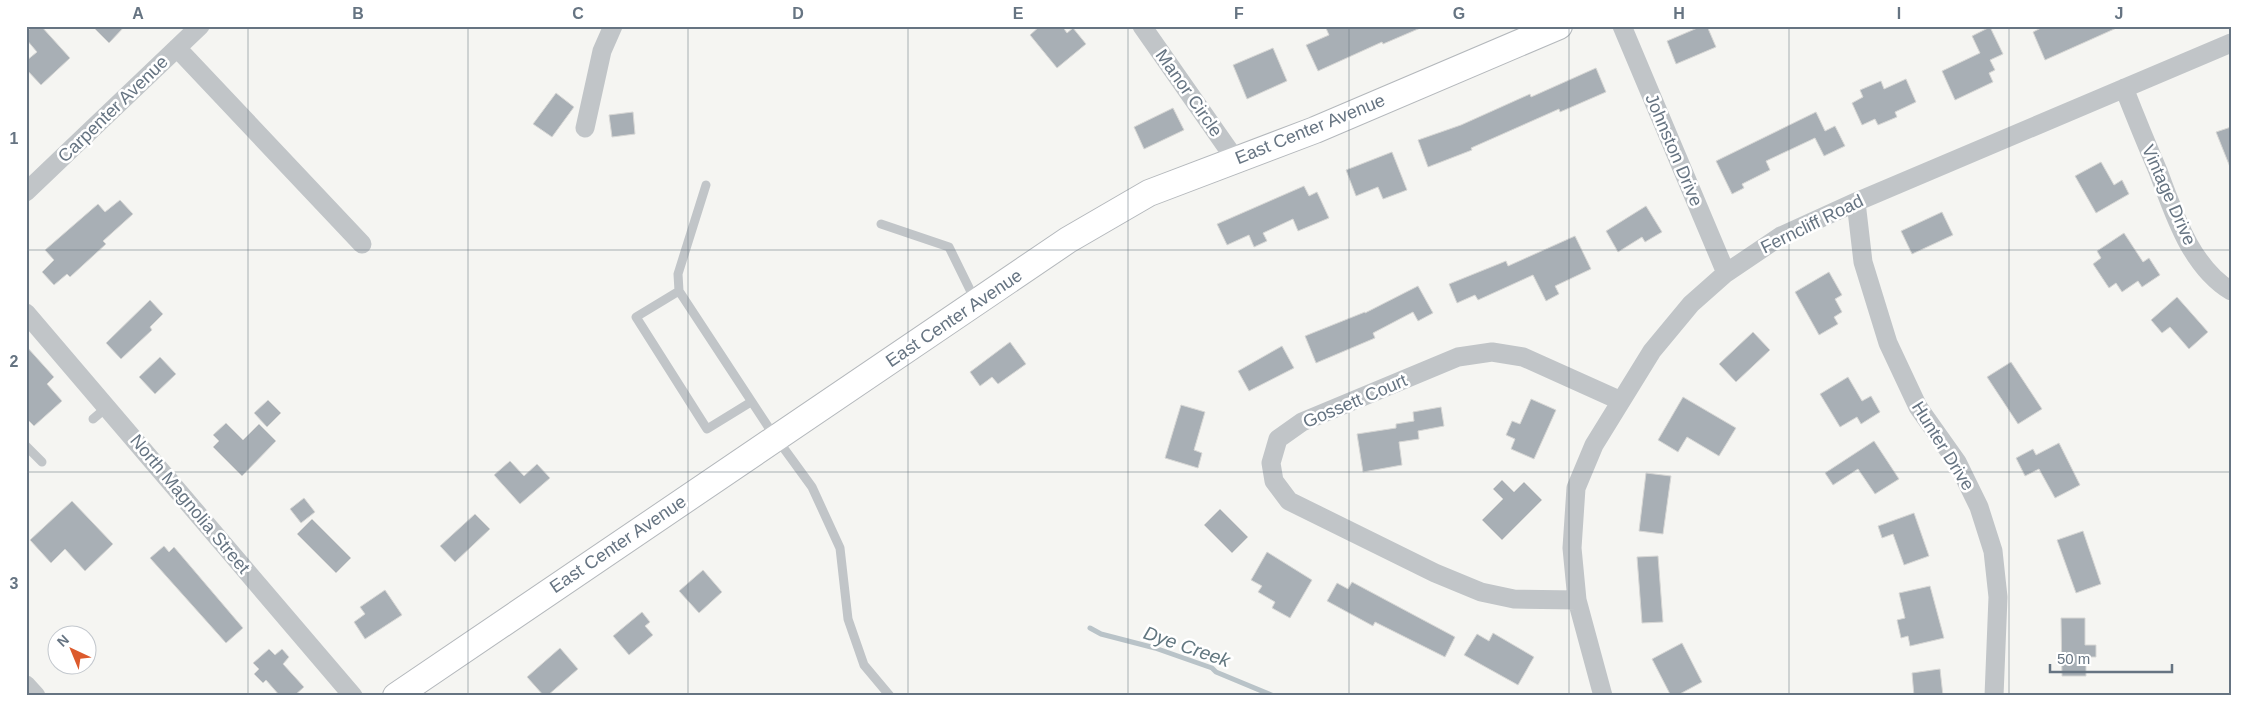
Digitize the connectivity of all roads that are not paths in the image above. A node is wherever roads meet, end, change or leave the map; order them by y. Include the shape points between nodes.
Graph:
1 (200, 26) edge
2 (613, 26) edge
3 (1142, 26) edge
4 (1559, 26) edge
5 (1622, 26) edge
6 (1523, 33) edge
7 (2231, 43) edge
8 (177, 48) junction
9 (2124, 88) junction
10 (585, 128) dead end
11 (1236, 159) junction
12 (706, 185) dead end
13 (26, 192) edge
14 (1856, 202) junction
15 (881, 224) dead end
16 (362, 244) dead end
17 (1726, 273) junction
18 (679, 291) junction
19 (2231, 291) edge
20 (976, 302) junction
21 (26, 312) edge
22 (1621, 401) junction
23 (751, 402) junction
24 (777, 438) junction
25 (26, 446) edge
26 (42, 462) dead end
27 (1577, 600) junction
28 (26, 685) edge
29 (36, 696) edge
30 (353, 696) edge
31 (396, 696) edge
32 (890, 696) edge
33 (1602, 696) edge
34 (1994, 696) edge

1 - 8 street, Carpenter Avenue
2 - 10 street via 602,51
3 - 11 street, Manor Circle
4 - 6 street, East Center Avenue
5 - 17 street, Johnston Drive
6 - 11 street, East Center Avenue via 1315,130
7 - 9 street, Ferncliff Road
8 - 13 street, Carpenter Avenue
8 - 16 street
9 - 14 street, Ferncliff Road
9 - 19 street, Vintage Drive via 2180,227 2198,259 2222,286
11 - 20 street, East Center Avenue via 1149,193 1068,240
12 - 18 lane via 678,274
14 - 17 street, Ferncliff Road via 1781,236
14 - 34 street, Hunter Drive via 1863,262 1888,342 1918,407 1957,462 1979,507 1993,550 1998,597
15 - 20 lane via 949,247
17 - 22 street, Ferncliff Road via 1691,304 1652,351
18 - 23 lane
18 - 23 lane via 636,317 707,429
20 - 24 street, East Center Avenue
21 - 30 street, North Magnolia Street via 100,413
22 - 27 street, Ferncliff Road via 1594,445 1576,488 1572,548
22 - 27 street, Gossett Court via 1523,357 1492,352 1458,357 1302,422 1278,439 1271,462 1274,481 1289,501 1435,573 1481,592 1514,599
23 - 24 lane
24 - 31 street, East Center Avenue
24 - 32 lane via 812,487 840,548 848,619 864,665
25 - 26 lane
27 - 33 street, Ferncliff Road
28 - 29 street

